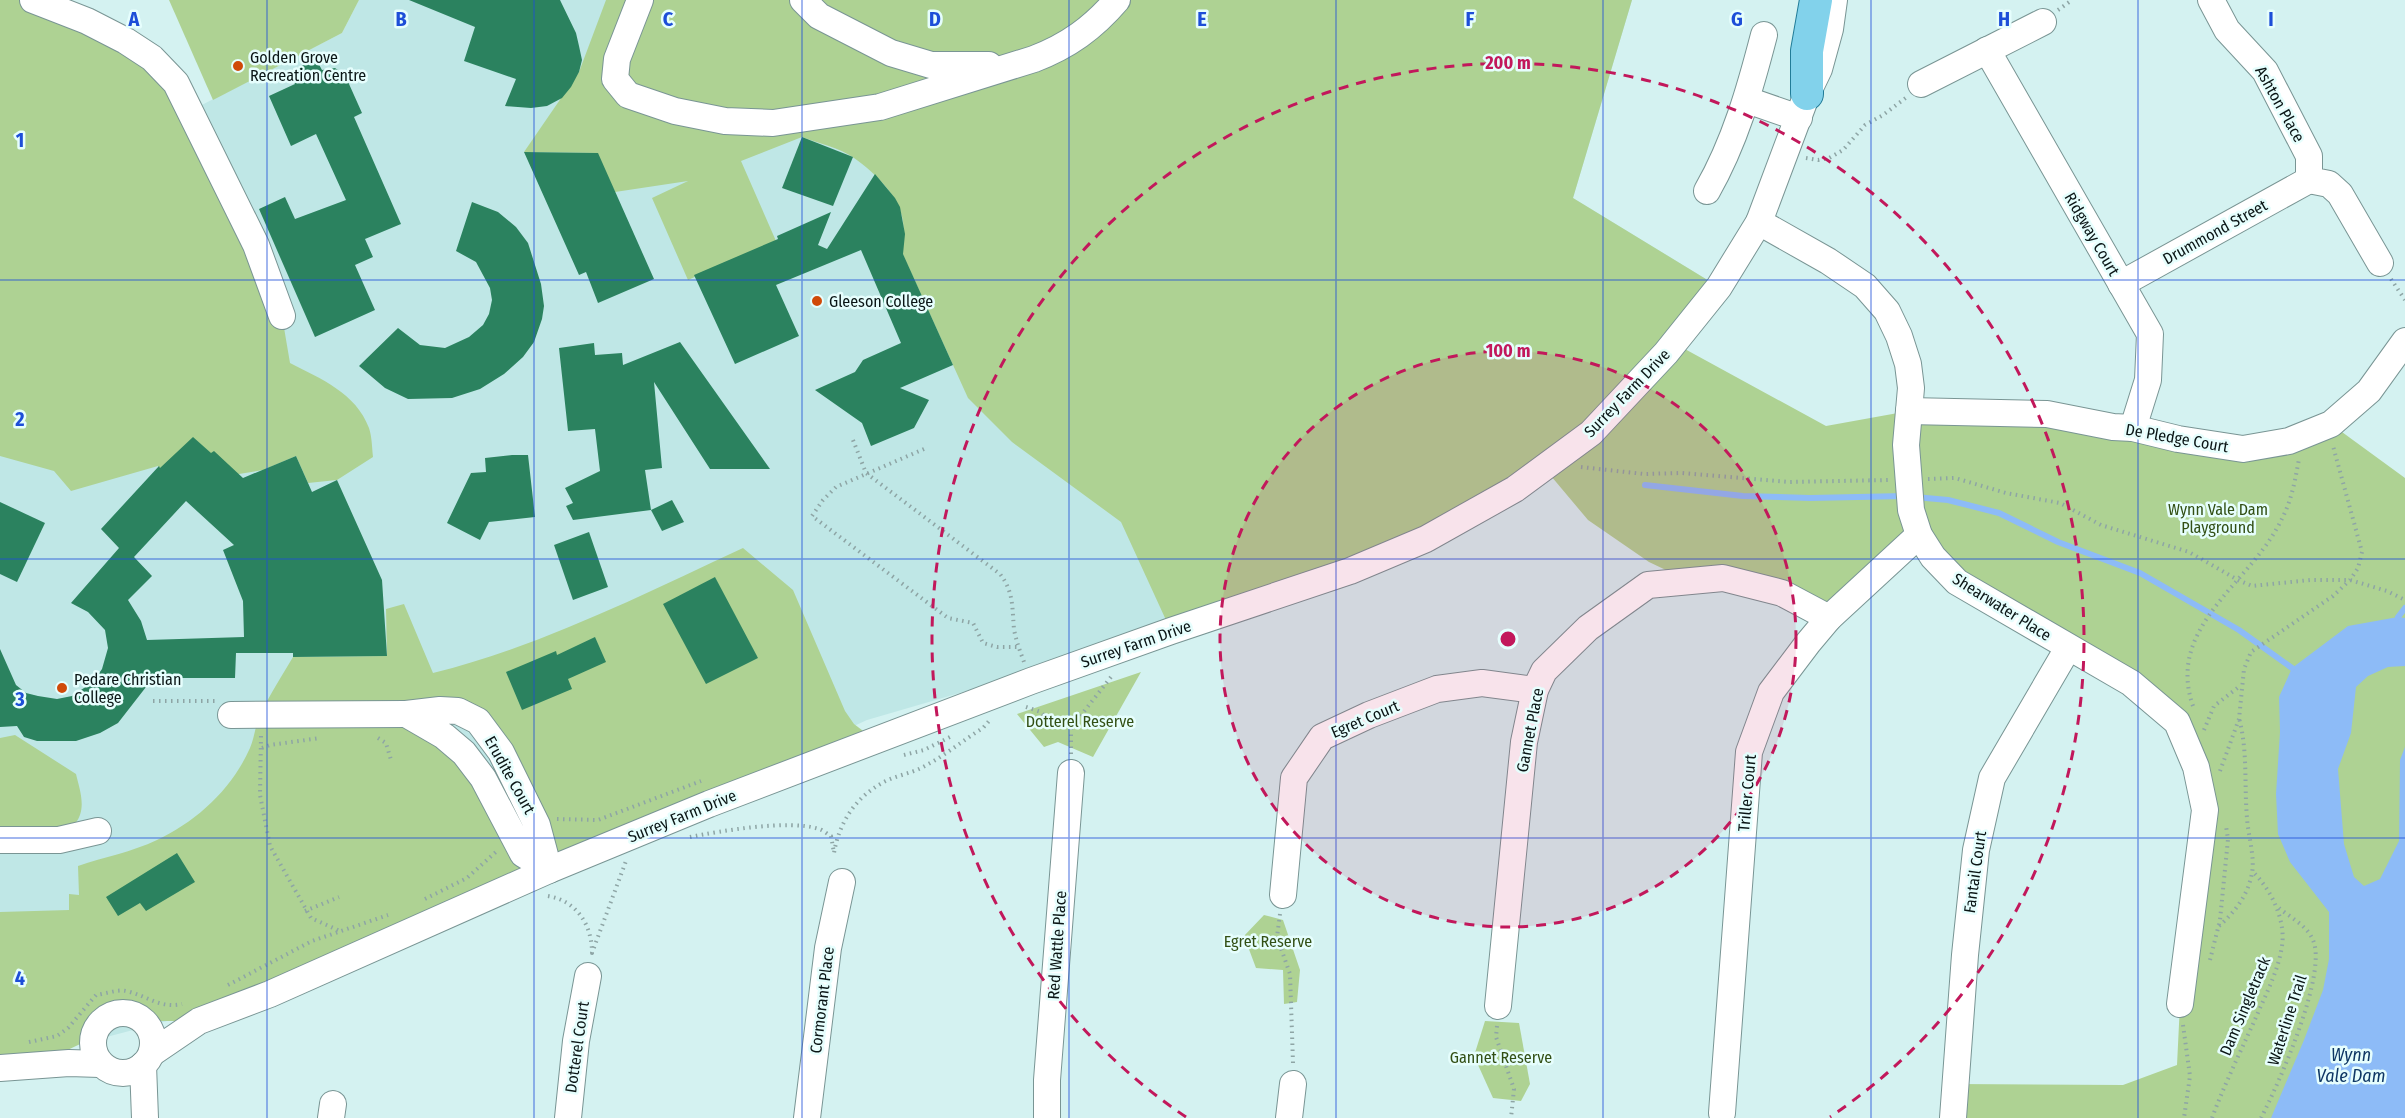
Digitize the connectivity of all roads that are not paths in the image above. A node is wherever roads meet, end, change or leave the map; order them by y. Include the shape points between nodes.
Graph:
1 (33, 0) edge
2 (640, 0) edge
3 (803, 0) edge
4 (1117, 0) edge
5 (1816, 0) edge
6 (1834, 0) edge
7 (2211, 0) edge
8 (2043, 22) dead end
9 (1764, 35) dead end
10 (1987, 50) junction
11 (891, 53) junction
12 (1014, 65) junction
13 (1921, 84) road end
14 (1747, 100) junction
15 (899, 101) junction
16 (1803, 106) junction
17 (2309, 180) junction
18 (1707, 191) dead end
19 (1759, 222) junction
20 (2380, 263) dead end
21 (2121, 284) junction
22 (282, 316) dead end
23 (2405, 342) edge
24 (1909, 411) junction
25 (2133, 428) junction
26 (1919, 535) junction
27 (1828, 618) junction
28 (2068, 648) junction
29 (1535, 690) junction
30 (228, 708) road end
31 (406, 714) junction
32 (1071, 773) dead end
33 (98, 831) dead end
34 (0, 840) edge
35 (549, 870) junction
36 (842, 882) dead end
37 (1283, 895) road end
38 (588, 976) dead end
39 (2180, 1004) road end
40 (1498, 1006) road end
41 (192, 1012) junction
42 (144, 1020) junction
43 (93, 1038) junction
44 (17, 1059) edge
45 (147, 1059) junction
46 (109, 1068) junction
47 (1293, 1084) road end
48 (1722, 1113) dead end
49 (143, 1118) edge
50 (568, 1118) edge
51 (807, 1118) edge
52 (1047, 1118) edge
53 (1289, 1118) edge
54 (1953, 1118) edge

1 - 22 street via 126,41 152,58 176,84 256,245
2 - 15 street via 617,59 615,80 628,95 715,119 773,123
3 - 11 street via 819,16
4 - 12 street via 1085,33 1057,50
5 - 16 main road
6 - 16 street, Surrey Farm Drive via 1820,69
7 - 17 street, Ashton Place via 2227,30 2265,71 2309,156
8 - 10 street
9 - 14 street
10 - 13 street
10 - 21 street, Ridgway Court
11 - 12 street via 931,65
11 - 15 street via 909,64 914,74 914,83
12 - 15 street
14 - 16 street
14 - 18 street
16 - 19 street, Surrey Farm Drive
17 - 20 street via 2329,184 2340,194
17 - 21 street, Drummond Street
19 - 24 street, Shearwater Place via 1865,286 1887,311 1908,364
19 - 35 street, Surrey Farm Drive via 1719,286 1666,353 1592,433 1515,489 1426,539 1350,571 1031,681 709,804
21 - 25 street, Ridgway Court via 2150,334 2148,380
23 - 25 street, De Pledge Court via 2369,391 2331,424 2289,441 2243,449
24 - 25 street, De Pledge Court via 2046,414
24 - 26 street, Shearwater Place via 1908,482
26 - 27 street, Triller Court
26 - 28 street, Shearwater Place via 1957,582
27 - 29 street, Gannet Place via 1782,593 1722,578 1648,585 1588,628 1544,671
27 - 48 street, Triller Court via 1771,692 1749,752
28 - 39 street, Shearwater Place via 2131,683 2177,722 2196,767 2205,810
28 - 54 street, Fantail Court via 1992,778 1976,850
29 - 37 street, Egret Court via 1482,683 1437,689 1322,737 1294,778
29 - 40 street, Gannet Place via 1524,742
30 - 31 street via 260,715
31 - 35 street, Erudite Court via 464,753 483,778 523,854
31 - 35 street, Erudite Court via 458,711 478,721 501,752 537,825
32 - 52 street, Red Wattle Place
33 - 34 street via 59,840
35 - 41 street, Surrey Farm Drive via 270,994
36 - 51 street, Cormorant Place via 828,948
38 - 50 street, Dotterel Court
41 - 42 street, Surrey Farm Drive
41 - 45 street, Surrey Farm Drive
42 - 43 street via 133,1014 115,1013 99,1023
42 - 45 street via 153,1040
43 - 44 street via 59,1054
43 - 46 street via 95,1056
44 - 46 street
45 - 46 street via 130,1072
45 - 49 street
46 - 49 street
47 - 53 street

